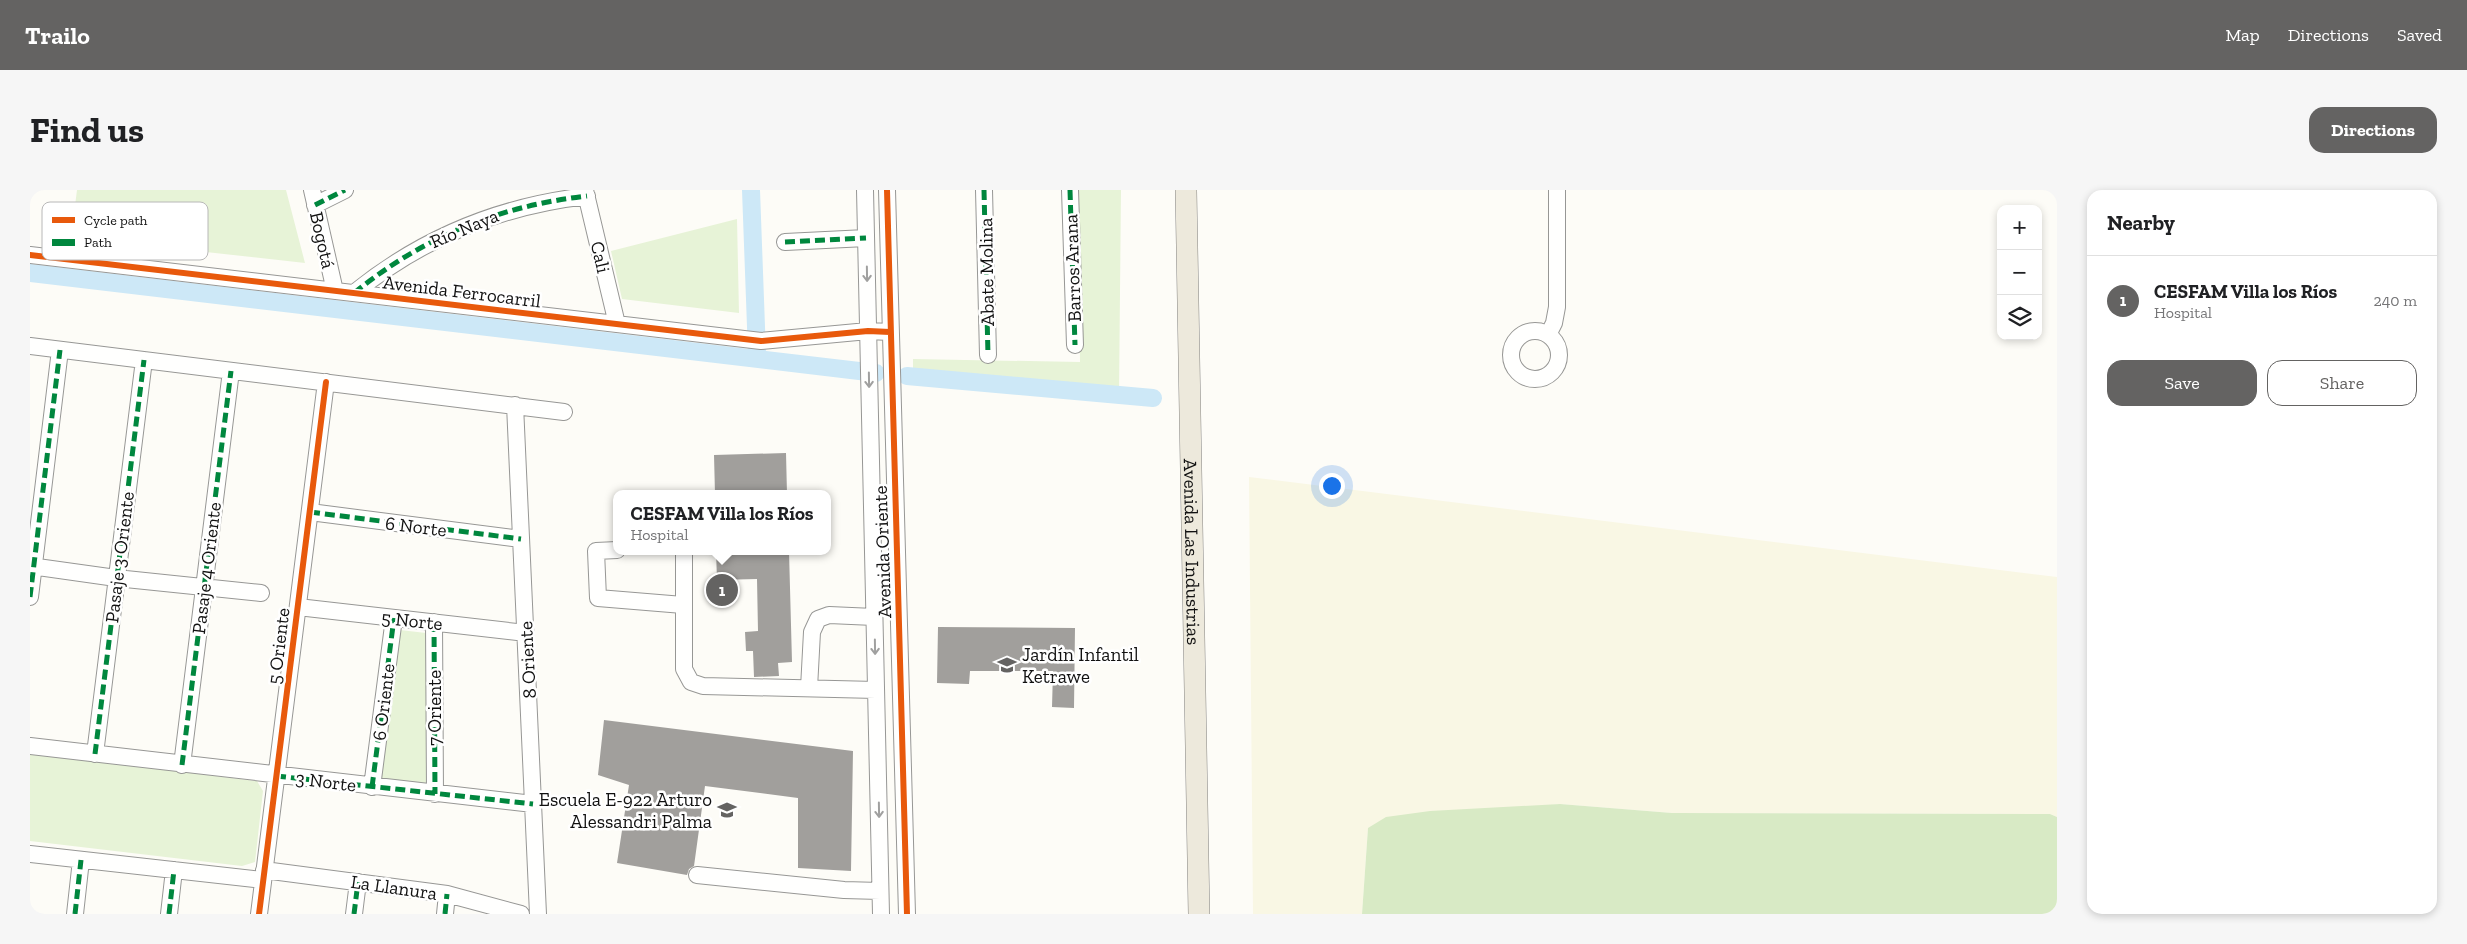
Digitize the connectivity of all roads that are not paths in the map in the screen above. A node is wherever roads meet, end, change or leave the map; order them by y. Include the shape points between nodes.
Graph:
1 (345, 190) edge
2 (865, 190) edge
3 (887, 190) edge
4 (984, 190) edge
5 (1070, 190) edge
6 (1186, 190) edge
7 (1557, 190) edge
8 (586, 193) edge
9 (314, 198) edge
10 (866, 238) junction
11 (785, 242) dead end
12 (72, 260) edge
13 (335, 291) junction
14 (354, 293) junction
15 (616, 324) junction
16 (868, 331) junction
17 (890, 332) junction
18 (1548, 335) dead end
19 (1075, 345) dead end
20 (30, 346) edge
21 (60, 350) junction
22 (988, 355) dead end
23 (144, 360) junction
24 (231, 371) junction
25 (326, 382) junction
26 (515, 405) junction
27 (564, 412) dead end
28 (310, 512) junction
29 (521, 539) junction
30 (613, 550) edge
31 (684, 555) edge
32 (32, 566) edge
33 (116, 578) junction
34 (203, 587) junction
35 (261, 593) dead end
36 (30, 598) edge
37 (683, 605) junction
38 (298, 607) junction
39 (874, 616) junction
40 (394, 618) junction
41 (434, 622) junction
42 (526, 633) junction
43 (808, 688) junction
44 (876, 690) junction
45 (30, 746) edge
46 (95, 754) junction
47 (182, 765) junction
48 (276, 776) junction
49 (372, 787) junction
50 (435, 794) junction
51 (533, 804) junction
52 (30, 854) edge
53 (81, 860) junction
54 (174, 870) junction
55 (264, 875) junction
56 (697, 875) dead end
57 (358, 882) junction
58 (880, 891) junction
59 (447, 894) junction
60 (74, 914) edge
61 (169, 914) edge
62 (259, 914) edge
63 (354, 914) edge
64 (445, 914) edge
65 (521, 914) edge
66 (538, 914) edge
67 (881, 914) edge
68 (907, 914) edge
69 (1199, 914) edge

1 - 9 street
2 - 10 street, Avenida Oriente
3 - 17 street, Avenida Oriente
4 - 22 street, Abate Molina
5 - 19 street, Barros Arana
6 - 69 main road, Avenida Las Industrias
7 - 18 street via 1557,307
8 - 14 street, Río Naya via 526,205 467,224 397,261
8 - 15 street, Cali
9 - 13 street, Bogotá
10 - 11 street
10 -> 16 street, Avenida Oriente
12 - 13 street, Avenida Ferrocarril
13 - 14 street, Avenida Ferrocarril
14 - 15 street, Avenida Ferrocarril
15 - 16 street, Avenida Ferrocarril via 761,341
16 - 17 street, Avenida Ferrocarril
16 -> 39 street, Avenida Oriente
17 - 68 street, Avenida Oriente
20 - 21 street
21 - 23 street
21 - 32 street
23 - 24 street
23 - 33 street, Pasaje 3 Oriente
24 - 25 street
24 - 34 street, Pasaje 4 Oriente
25 - 26 street
25 - 28 street, 5 Oriente
26 - 27 street
26 - 29 street, 8 Oriente
28 - 29 street, 6 Norte
28 - 38 street, 5 Oriente
29 - 42 street, 8 Oriente
30 - 37 street via 596,551 598,598
31 - 37 street
32 - 33 street
32 - 36 street
33 - 34 street
33 - 46 street, Pasaje 3 Oriente
34 - 35 street
34 - 47 street, Pasaje 4 Oriente
37 - 43 street via 684,669 691,682 703,686
38 - 40 street, 5 Norte
38 - 48 street, 5 Oriente
39 - 43 street via 829,615 818,619 812,632
39 -> 44 street, Avenida Oriente
40 - 41 street, 5 Norte
40 - 49 street, 6 Oriente
41 - 42 street, 5 Norte
41 - 50 street, 7 Oriente
42 - 51 street, 8 Oriente
43 - 44 street
44 -> 58 street, Avenida Oriente
45 - 46 street, 3 Norte
46 - 47 street, 3 Norte
47 - 48 street, 3 Norte
48 - 49 street, 3 Norte
48 - 55 street, 5 Oriente
49 - 50 street, 3 Norte
50 - 51 street, 3 Norte
51 - 66 street, 8 Oriente
52 - 53 street, La Llanura
53 - 54 street, La Llanura
53 - 60 street
54 - 55 street, La Llanura
54 - 61 street
55 - 57 street, La Llanura
55 - 62 street, 5 Oriente
56 - 58 street
57 - 59 street, La Llanura
57 - 63 street
58 - 67 street, Avenida Oriente
59 - 64 street
59 - 65 street, La Llanura

